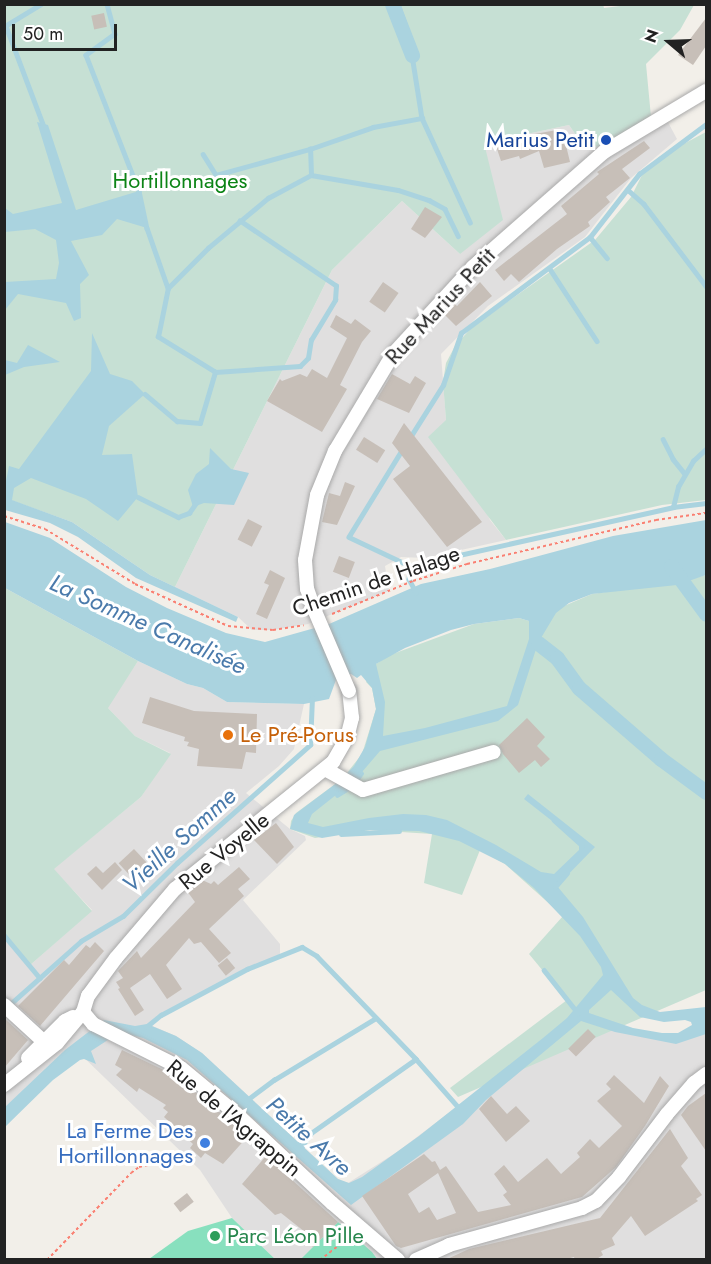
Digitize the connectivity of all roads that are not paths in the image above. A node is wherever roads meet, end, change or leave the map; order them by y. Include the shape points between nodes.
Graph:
1 (706, 91) edge
2 (349, 691) joint
3 (494, 752) dead end
4 (325, 769) junction
5 (8, 1007) edge
6 (83, 1012) junction
7 (43, 1041) junction
8 (706, 1074) edge
9 (7, 1083) edge
10 (422, 1256) edge
11 (398, 1260) edge

1 - 2 street, Rue Marius Petit, bridge via 624,138 596,159 473,267 393,354 335,451 317,495 305,560 307,589
2 - 4 street, Rue Voyelle via 352,718 346,738
3 - 4 street via 363,790
4 - 6 street, Rue Voyelle via 175,889 110,965 88,996
5 - 7 street
6 - 7 street, Rue Voyelle via 65,1021
6 - 9 street, Rue Voyelle via 57,1043
6 - 11 street, Rue de l'Agrappin via 93,1024 181,1068
7 - 9 street, Rue Voyelle
8 - 10 street via 667,1114 596,1201

